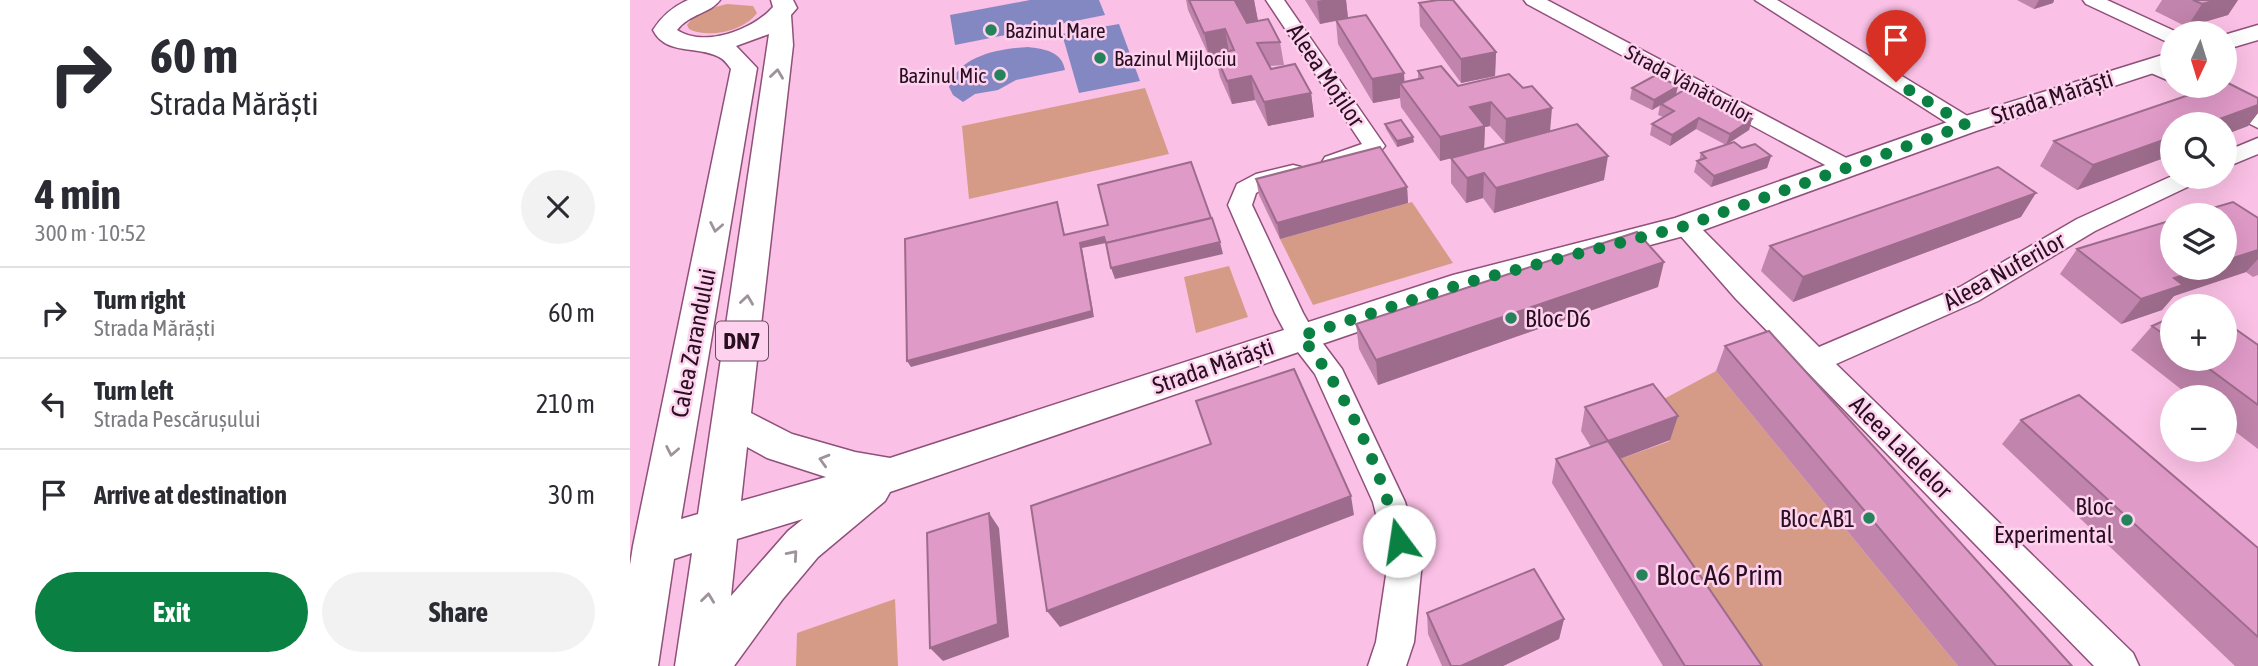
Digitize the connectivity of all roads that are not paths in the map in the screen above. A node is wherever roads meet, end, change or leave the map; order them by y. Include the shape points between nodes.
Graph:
1 (709, 0) edge
2 (1275, 0) edge
3 (1533, 0) edge
4 (1764, 0) edge
5 (2092, 0) edge
6 (783, 5) edge
7 (2160, 31) edge
8 (2258, 32) edge
9 (2237, 39) edge
10 (702, 44) junction
11 (2160, 68) edge
12 (2213, 98) edge
13 (2258, 121) edge
14 (1966, 125) junction
15 (2258, 145) edge
16 (2237, 155) edge
17 (1846, 167) junction
18 (2165, 189) edge
19 (1685, 226) junction
20 (1301, 336) junction
21 (1815, 361) junction
22 (731, 420) junction
23 (890, 475) junction
24 (718, 527) junction
25 (642, 550) edge
26 (635, 666) edge
27 (699, 666) edge
28 (705, 666) edge
29 (1387, 666) edge
30 (2120, 666) edge

1 - 10 main road, DN7 via 679,14 665,30 675,41
2 - 20 street, Aleea Moților via 1374,146 1350,158 1264,179 1245,189 1240,205
3 - 17 street, Strada Vânătorilor
4 - 14 street
5 - 7 street
6 - 10 main road, DN7 via 751,33
22 -> 6 main road, Calea Zarandului / DN7
8 - 9 main road
10 -> 25 main road, Calea Zarandului / DN7 via 729,52 744,68 729,160
11 - 14 main road, Strada Mărăști
12 - 13 street
14 - 17 main road, Strada Mărăști
15 - 16 street
17 - 19 main road, Strada Mărăști
18 - 21 street, Aleea Nuferilor via 2086,226 1969,294
19 - 20 main road, Strada Mărăști via 1465,283
19 - 21 street, Aleea Lalelelor
20 - 23 main road, Strada Mărăști
20 - 29 street via 1327,369 1390,502 1405,562 1395,642
21 - 30 street, Aleea Lalelelor
23 -> 22 main road via 781,447
22 - 24 main road, Calea Zarandului / DN7
23 - 24 main road, Strada Mărăști
28 -> 23 main road via 803,544
24 - 25 main road, Strada Mărăști
27 -> 24 main road, Calea Zarandului / DN7
25 - 26 main road, Calea Zarandului / DN7

